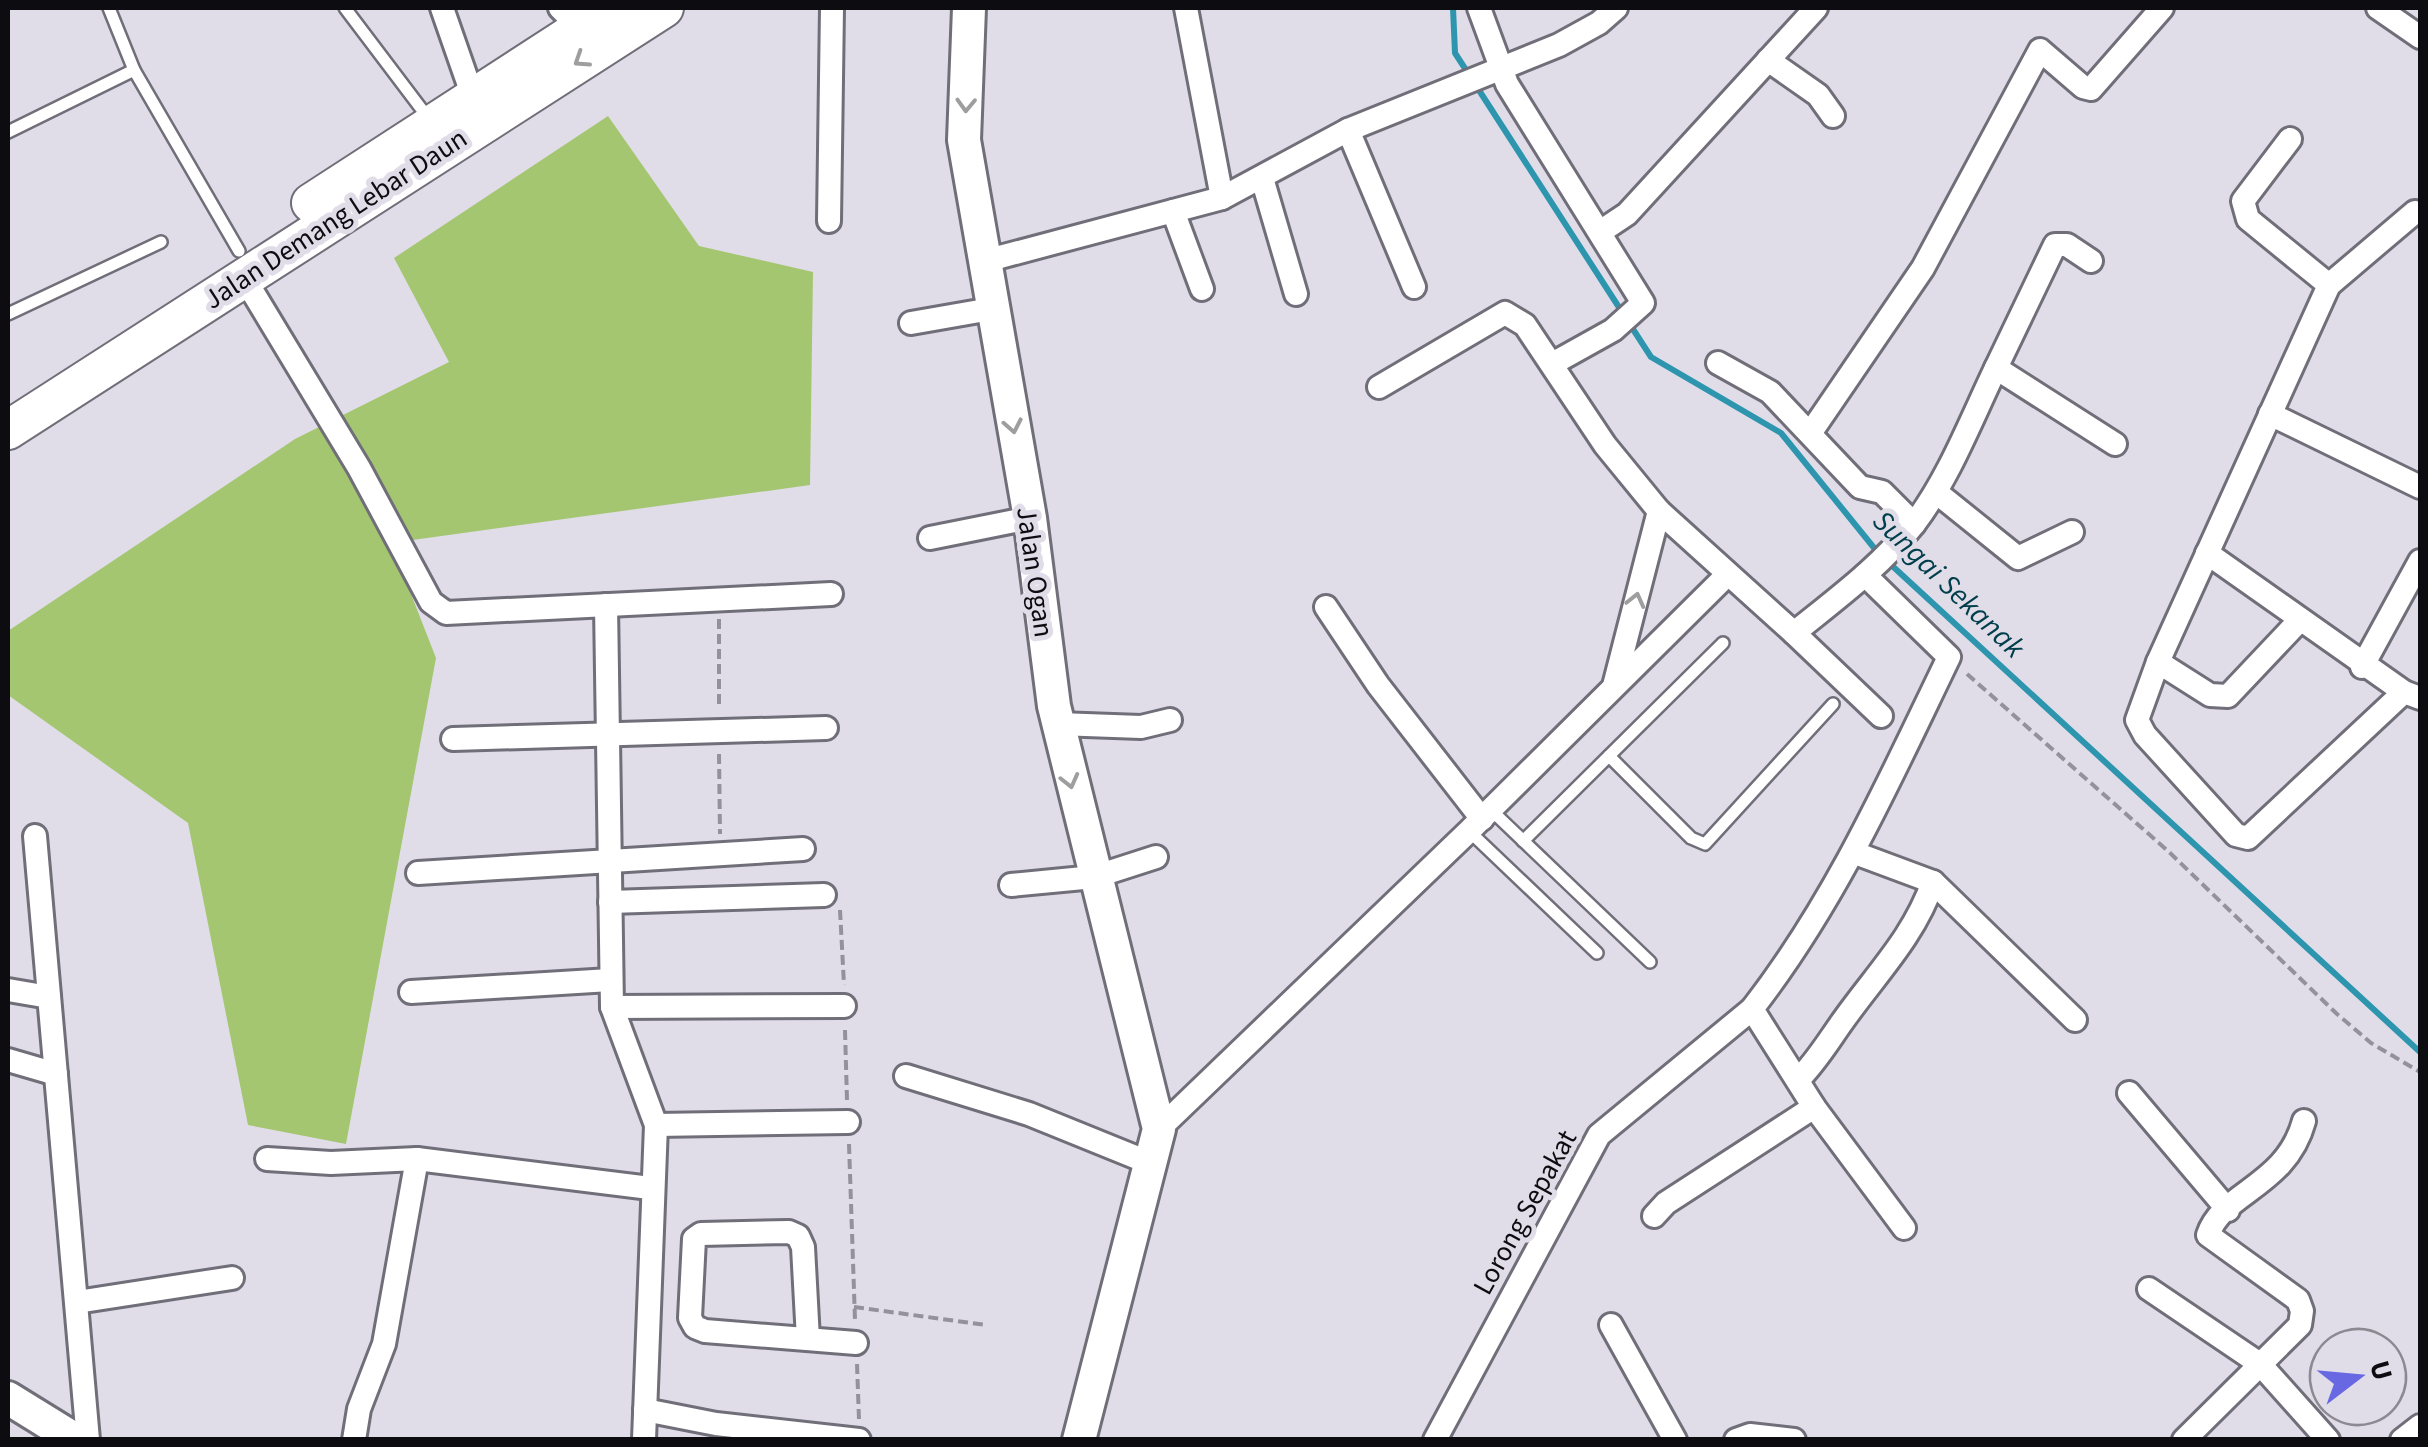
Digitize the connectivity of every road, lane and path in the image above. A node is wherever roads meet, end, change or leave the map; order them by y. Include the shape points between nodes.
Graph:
1 (109, 8) edge
2 (345, 8) edge
3 (358, 8) edge
4 (442, 8) edge
5 (612, 8) edge
6 (664, 8) edge
7 (832, 8) edge
8 (969, 8) edge
9 (1186, 8) edge
10 (1479, 8) edge
11 (1616, 8) edge
12 (1816, 8) edge
13 (2162, 8) edge
14 (2378, 8) edge
15 (570, 18) edge
16 (360, 29) junction
17 (2420, 37) edge
18 (1768, 60) junction
19 (134, 70) junction
20 (1498, 72) junction
21 (472, 94) junction
22 (1833, 116) dead end
23 (431, 122) junction
24 (1348, 130) junction
25 (8, 132) edge
26 (2290, 139) dead end
27 (1262, 178) junction
28 (1222, 198) junction
29 (1174, 210) junction
30 (2415, 212) dead end
31 (829, 221) dead end
32 (1600, 232) junction
33 (161, 242) dead end
34 (984, 260) junction
35 (2092, 261) dead end
36 (241, 263) junction
37 (2329, 286) junction
38 (1414, 287) dead end
39 (1202, 289) dead end
40 (1296, 294) dead end
41 (991, 309) junction
42 (8, 314) edge
43 (911, 322) dead end
44 (1718, 362) dead end
45 (1552, 364) junction
46 (1996, 368) junction
47 (1379, 387) dead end
48 (8, 400) edge
49 (2270, 414) junction
50 (8, 430) edge
51 (1811, 432) junction
52 (2115, 444) dead end
53 (2420, 486) edge
54 (1936, 492) junction
55 (1658, 511) junction
56 (1030, 518) junction
57 (1914, 524) junction
58 (2072, 532) dead end
59 (930, 538) dead end
60 (2207, 554) junction
61 (2419, 567) edge
62 (1870, 571) junction
63 (1728, 575) junction
64 (831, 594) dead end
65 (606, 604) junction
66 (1326, 607) dead end
67 (2300, 621) junction
68 (1794, 633) junction
69 (1723, 643) dead end
70 (1948, 657) junction
71 (2158, 662) junction
72 (2362, 667) junction
73 (1613, 689) junction
74 (2412, 695) edge
75 (1834, 704) dead end
76 (1882, 716) dead end
77 (1170, 720) dead end
78 (1058, 724) junction
79 (826, 728) dead end
80 (608, 736) junction
81 (453, 739) dead end
82 (1609, 756) junction
83 (1481, 820) junction
84 (36, 836) dead end
85 (1523, 841) junction
86 (803, 848) dead end
87 (1855, 854) junction
88 (608, 858) junction
89 (1156, 858) dead end
90 (418, 873) dead end
91 (1094, 877) junction
92 (1933, 882) junction
93 (1011, 885) dead end
94 (824, 895) joint
95 (610, 902) junction
96 (1597, 953) dead end
97 (1650, 962) dead end
98 (610, 980) junction
99 (8, 990) edge
100 (411, 992) dead end
101 (49, 997) junction
102 (844, 1006) junction
103 (612, 1007) junction
104 (1752, 1008) junction
105 (2074, 1020) dead end
106 (8, 1060) edge
107 (2420, 1072) edge
108 (56, 1074) junction
109 (906, 1076) dead end
110 (1798, 1080) junction
111 (2130, 1093) dead end
112 (1814, 1107) junction
113 (2304, 1121) dead end
114 (848, 1122) junction
115 (656, 1125) junction
116 (1159, 1129) junction
117 (267, 1158) dead end
118 (417, 1158) junction
119 (1150, 1163) junction
120 (650, 1188) junction
121 (2228, 1210) junction
122 (1654, 1216) dead end
123 (1904, 1228) dead end
124 (232, 1278) dead end
125 (652, 1282) junction
126 (691, 1284) junction
127 (2149, 1289) dead end
128 (77, 1302) junction
129 (854, 1306) junction
130 (986, 1325) dead end
131 (1611, 1325) dead end
132 (808, 1339) junction
133 (856, 1343) junction
134 (2260, 1364) junction
135 (8, 1398) edge
136 (645, 1410) junction
137 (2420, 1426) edge
138 (859, 1430) edge
139 (76, 1440) edge
140 (88, 1440) edge
141 (354, 1440) edge
142 (644, 1440) edge
143 (1079, 1440) edge
144 (1436, 1440) edge
145 (1674, 1440) edge
146 (1736, 1440) edge
147 (1794, 1440) edge
148 (2184, 1440) edge
149 (2328, 1440) edge
150 (2402, 1440) edge

1 - 19 lane
2 - 16 lane
3 - 16 lane
4 - 21 street
5 - 15 highway, Jalan Demang Lebar Daun
6 -> 36 highway, Jalan Demang Lebar Daun
7 - 31 street
8 -> 34 main road, Jalan Ogan via 964,140
9 - 28 street
10 - 20 street
11 - 20 street via 1600,23
12 - 18 street
13 - 51 street via 2092,89 2040,50 1923,268
14 - 17 street
15 - 21 highway, Jalan Demang Lebar Daun
16 - 23 lane
18 - 22 street via 1818,95
18 - 32 street via 1627,214
19 - 25 lane
19 - 36 lane
20 - 24 street
20 - 32 street
21 - 23 highway, Jalan Demang Lebar Daun
23 - 36 highway, Jalan Demang Lebar Daun
24 - 27 street
24 - 38 street
26 - 37 street via 2244,209
27 - 28 street
27 - 40 street
28 - 29 street
29 - 34 street
29 - 39 street
30 - 37 street
32 - 45 street via 1641,308
33 - 42 lane
34 - 41 main road, Jalan Ogan
35 - 46 street via 2067,244 2055,244
36 - 48 highway, Jalan Demang Lebar Daun
36 - 50 highway, Jalan Demang Lebar Daun
36 - 65 street via 432,602 446,612
37 - 49 street
41 - 43 street
41 -> 56 main road, Jalan Ogan
44 - 51 street via 1770,392
45 - 47 street via 1525,325 1505,313
45 - 55 street
46 - 52 street
46 - 54 street
49 - 53 street
49 - 60 street
51 - 57 street via 1860,487 1882,492
54 - 57 street
54 - 58 street via 2018,558
55 - 63 street
73 -> 55 street
56 - 59 street
56 - 78 main road, Jalan Ogan
57 - 62 street
60 - 67 street
60 - 71 street
61 - 72 street
62 - 68 street
62 - 70 street
63 - 68 street
63 - 73 street
64 - 65 street
65 - 80 street
66 - 83 street
67 - 71 street via 2228,696 2210,695
67 - 72 street
68 - 76 street
69 - 82 lane
70 - 87 street, Lorong Sepakat
70 - 107 path via 2168,851 2337,1014
71 - 74 street via 2140,729 2242,838
72 - 74 street
73 - 83 street
75 - 82 lane via 1705,844 1690,838
77 - 78 street
78 -> 91 main road, Jalan Ogan
79 - 80 street
80 - 81 street
80 - 88 street
82 - 85 lane
83 - 85 lane
83 - 96 lane
83 - 116 street
84 - 101 street
85 - 97 lane
86 - 88 street
87 - 92 street
87 - 104 street, Lorong Sepakat
88 - 90 street
88 - 95 street
89 - 91 street
91 - 93 street
91 - 116 main road, Jalan Ogan
92 - 105 street
92 - 110 street via 1902,947
94 - 95 street
94 - 102 path via 842,914
95 - 98 street
98 - 100 street
98 - 103 street
99 - 101 street
101 - 108 street
102 - 103 street
102 - 114 path
103 - 115 street
104 - 110 street
104 - 144 street, Lorong Sepakat via 1599,1135
106 - 108 street
108 - 128 street
109 - 119 street via 1029,1114
110 - 112 street
111 - 121 street
112 - 122 street
112 - 123 street
113 - 121 street via 2287,1162
114 - 115 street
114 - 129 path
115 - 120 street
116 - 119 main road, Jalan Ogan
117 - 118 street
118 - 120 street
118 - 141 street via 384,1344
119 - 143 main road, Jalan Ogan
120 - 125 street
121 - 134 street via 2208,1235 2298,1300 2302,1311 2300,1325
124 - 128 street
125 - 126 street
125 - 136 street
126 - 132 street via 695,1328
126 - 132 street via 691,1246 702,1234 789,1232 804,1247
127 - 134 street
128 - 140 street
129 - 130 path
129 - 133 path
131 - 145 street
132 - 133 street
133 - 138 path
134 - 148 street
134 - 149 street
135 - 139 main road
136 - 138 street via 716,1424
136 - 142 street
137 - 150 street
146 - 147 street

